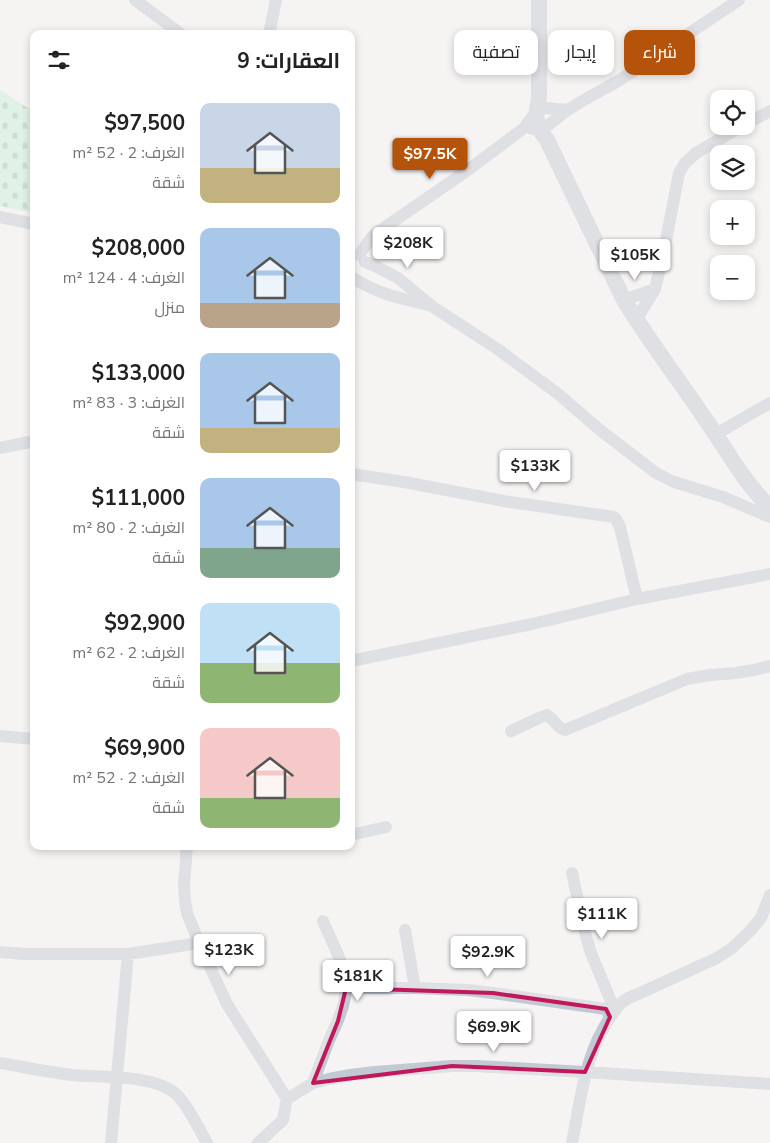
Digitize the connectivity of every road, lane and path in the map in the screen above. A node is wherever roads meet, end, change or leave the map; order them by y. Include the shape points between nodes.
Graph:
1 (135, 0) edge
2 (276, 0) edge
3 (538, 0) edge
4 (739, 0) edge
5 (176, 30) edge
6 (270, 30) edge
7 (540, 105) junction
8 (568, 110) junction
9 (770, 111) edge
10 (755, 119) edge
11 (540, 131) junction
12 (726, 135) edge
13 (0, 218) edge
14 (30, 223) edge
15 (358, 257) edge
16 (355, 277) edge
17 (355, 280) edge
18 (655, 289) junction
19 (624, 300) junction
20 (433, 306) junction
21 (636, 320) junction
22 (770, 403) edge
23 (716, 434) junction
24 (30, 442) edge
25 (0, 448) edge
26 (355, 475) edge
27 (770, 507) edge
28 (770, 517) edge
29 (770, 574) edge
30 (637, 599) junction
31 (355, 660) edge
32 (770, 666) edge
33 (511, 731) dead end
34 (0, 736) edge
35 (30, 739) edge
36 (386, 827) dead end
37 (355, 834) edge
38 (187, 850) edge
39 (572, 873) dead end
40 (770, 896) edge
41 (323, 921) dead end
42 (405, 930) dead end
43 (199, 943) junction
44 (0, 952) edge
45 (128, 954) junction
46 (346, 988) junction
47 (415, 988) junction
48 (613, 1014) junction
49 (0, 1063) edge
50 (586, 1072) junction
51 (117, 1078) junction
52 (313, 1083) junction
53 (770, 1084) edge
54 (287, 1099) junction
55 (111, 1143) edge
56 (207, 1143) edge
57 (258, 1143) edge
58 (572, 1143) edge

1 - 5 street
2 - 6 street
3 - 7 street
4 - 8 street
7 - 8 street
7 - 11 street
7 - 11 street
8 - 11 street
9 - 10 street
11 - 15 street via 468,170 378,232
11 - 19 street
12 - 18 street via 696,152 679,173
13 - 14 street
15 - 16 street via 364,271
15 - 20 street via 398,278
17 - 20 street via 375,291
18 - 19 street
18 - 21 street
19 - 21 street
20 - 28 street via 496,348 656,473
21 - 23 street
22 - 23 street
23 - 27 street via 753,490
24 - 25 street
26 - 30 street via 614,517 620,527
29 - 30 street
30 - 31 street
32 - 33 street via 687,679 565,730 547,715
34 - 35 street
36 - 37 street
38 - 43 street via 185,901
39 - 48 street via 588,944
40 - 48 street via 761,918 732,948 718,958 626,999
41 - 46 street via 341,964
42 - 47 street
43 - 45 street
43 - 54 street via 227,1004
44 - 45 street
45 - 51 street
46 - 47 street
46 - 52 street via 338,1021
47 - 48 street via 557,1001 606,1009
48 - 50 street via 600,1035
49 - 51 street via 73,1075
50 - 52 street via 452,1066 358,1074
50 - 53 street
50 - 58 street
51 - 55 street
51 - 56 street via 158,1084 175,1093
52 - 54 street
54 - 57 street via 283,1120

